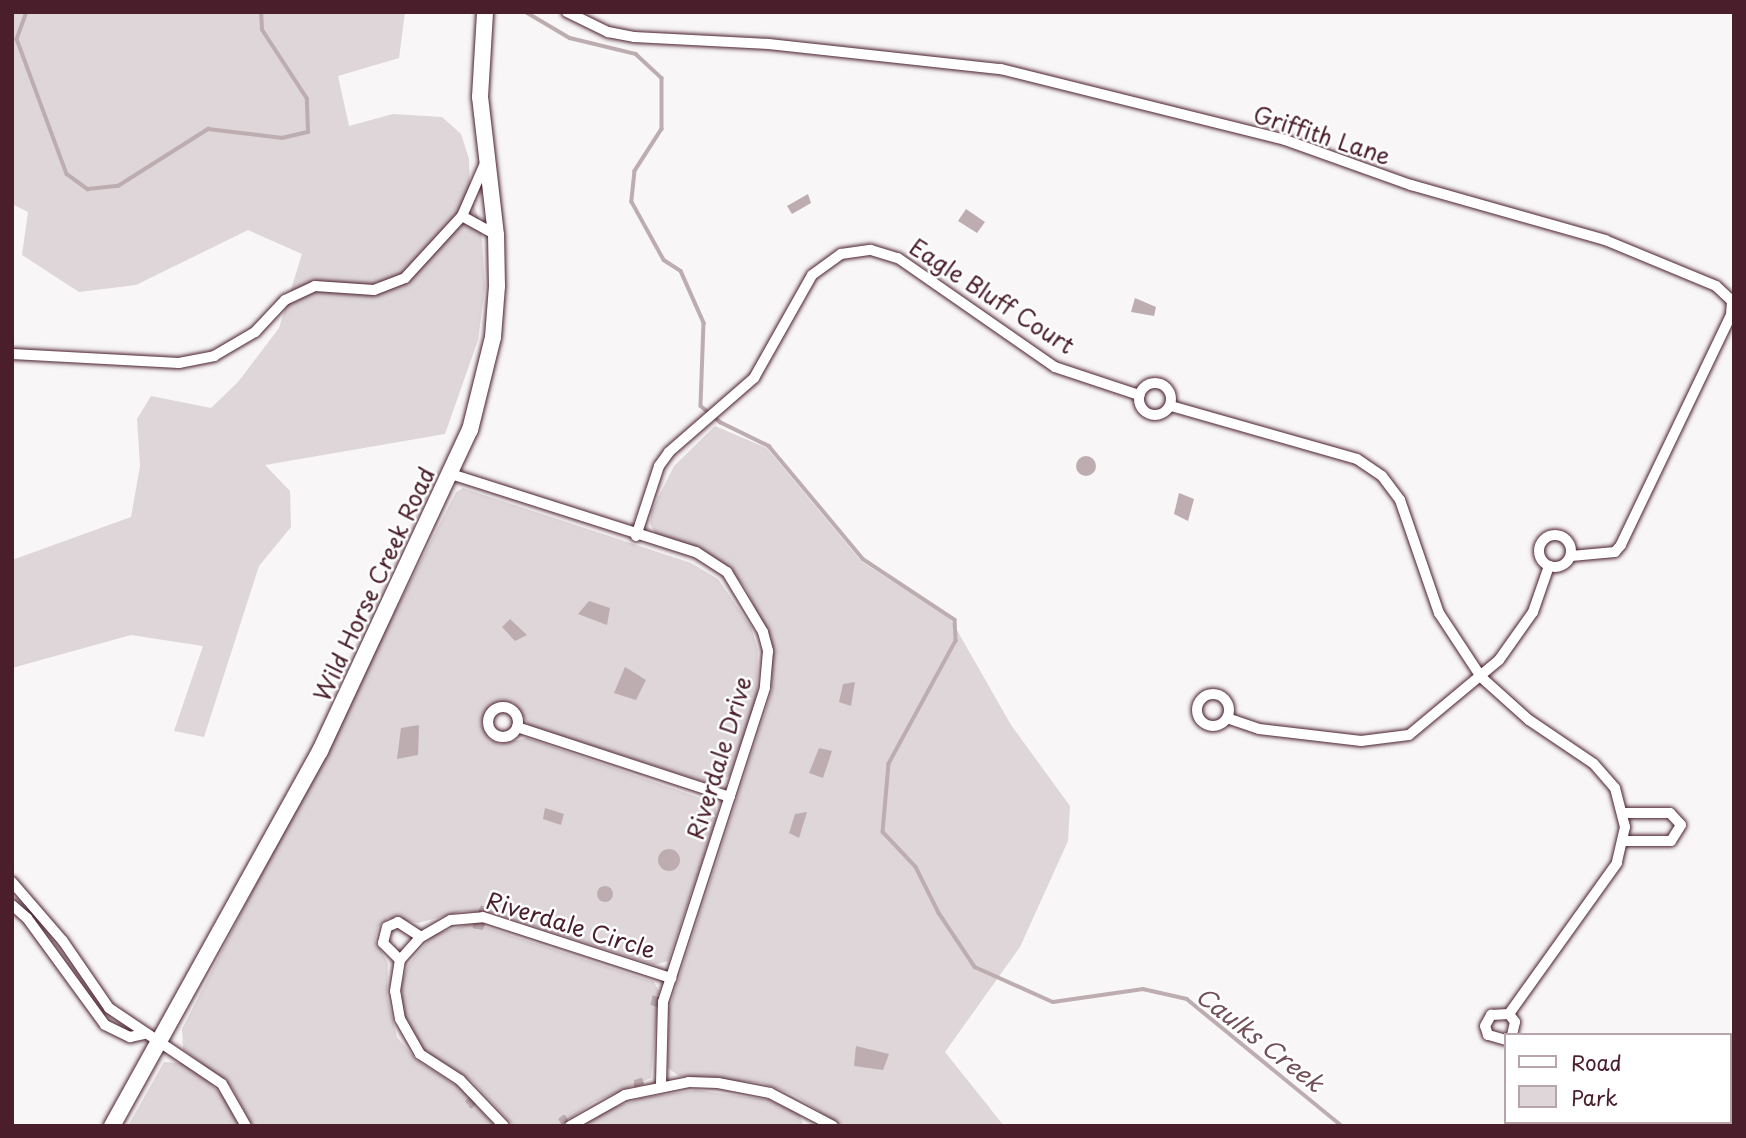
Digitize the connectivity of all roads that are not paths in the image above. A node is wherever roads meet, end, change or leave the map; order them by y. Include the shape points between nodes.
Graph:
1 (567, 12) edge
2 (485, 16) edge
3 (486, 159) junction
4 (462, 215) junction
5 (496, 235) junction
6 (12, 354) edge
7 (1139, 395) junction
8 (1171, 406) junction
9 (451, 474) junction
10 (636, 536) junction
11 (1571, 556) junction
12 (1549, 566) junction
13 (1481, 677) junction
14 (1227, 718) dead end
15 (517, 727) dead end
16 (730, 797) junction
17 (1624, 813) junction
18 (1625, 841) junction
19 (12, 882) edge
20 (12, 905) edge
21 (421, 937) junction
22 (400, 960) junction
23 (671, 978) junction
24 (1509, 1014) junction
25 (1512, 1033) edge
26 (151, 1038) junction
27 (1504, 1040) edge
28 (662, 1085) junction
29 (817, 1121) edge
30 (112, 1126) edge
31 (246, 1126) edge
32 (504, 1126) edge
33 (570, 1126) edge
34 (833, 1126) edge

1 - 11 street, Griffith Lane via 608,32 634,37 769,44 1001,69 1285,140 1411,185 1605,240 1716,286 1732,302 1731,315 1621,545 1615,552
2 - 3 main road, Wild Horse Creek Road via 480,97
3 - 4 street
3 - 5 main road, Wild Horse Creek Road
4 - 5 street
4 - 6 street via 405,278 374,290 315,286 285,300 255,332 214,356 179,363
5 - 9 main road, Wild Horse Creek Road via 491,349 470,430
7 - 8 street, Eagle Bluff Court via 1140,405 1150,415 1160,415
7 - 8 street, Eagle Bluff Court via 1145,386 1160,384 1171,395
7 - 10 street, Eagle Bluff Court via 1055,366 914,267 871,250 841,254 812,275 754,378 669,452 659,467
8 - 13 street, Eagle Bluff Court via 1357,459 1382,476 1400,500 1439,613
9 - 10 street, Riverdale Drive
9 - 26 main road, Wild Horse Creek Road via 320,751
10 - 16 street, Riverdale Drive via 711,561 742,592 763,632 768,651 765,688
11 - 12 street via 1562,566
11 - 12 street via 1567,540 1548,537 1539,550
12 - 13 street via 1533,612
13 - 14 street via 1409,735 1382,742 1259,729
13 - 17 street, Eagle Bluff Court via 1529,720 1606,776
15 - 16 street
16 - 23 street, Riverdale Drive
17 - 18 street, Eagle Bluff Court
17 - 18 street via 1670,813 1681,825 1671,841
18 - 24 street, Eagle Bluff Court via 1606,880
19 - 26 street via 64,941 109,1008
20 - 26 street via 27,918 105,1025 130,1037
21 - 22 street, Riverdale Circle
21 - 22 street via 398,922 387,927 383,943
21 - 23 street, Riverdale Circle via 451,920 483,917
22 - 32 street via 396,1006 412,1045 460,1080
23 - 28 street, Riverdale Drive via 663,1002
24 - 25 street
24 - 27 street, Eagle Bluff Court via 1491,1015 1485,1026 1491,1039
26 - 30 main road, Wild Horse Creek Road
26 - 31 street via 222,1084
28 - 29 street via 744,1086
28 - 33 street via 625,1095
29 - 34 street

